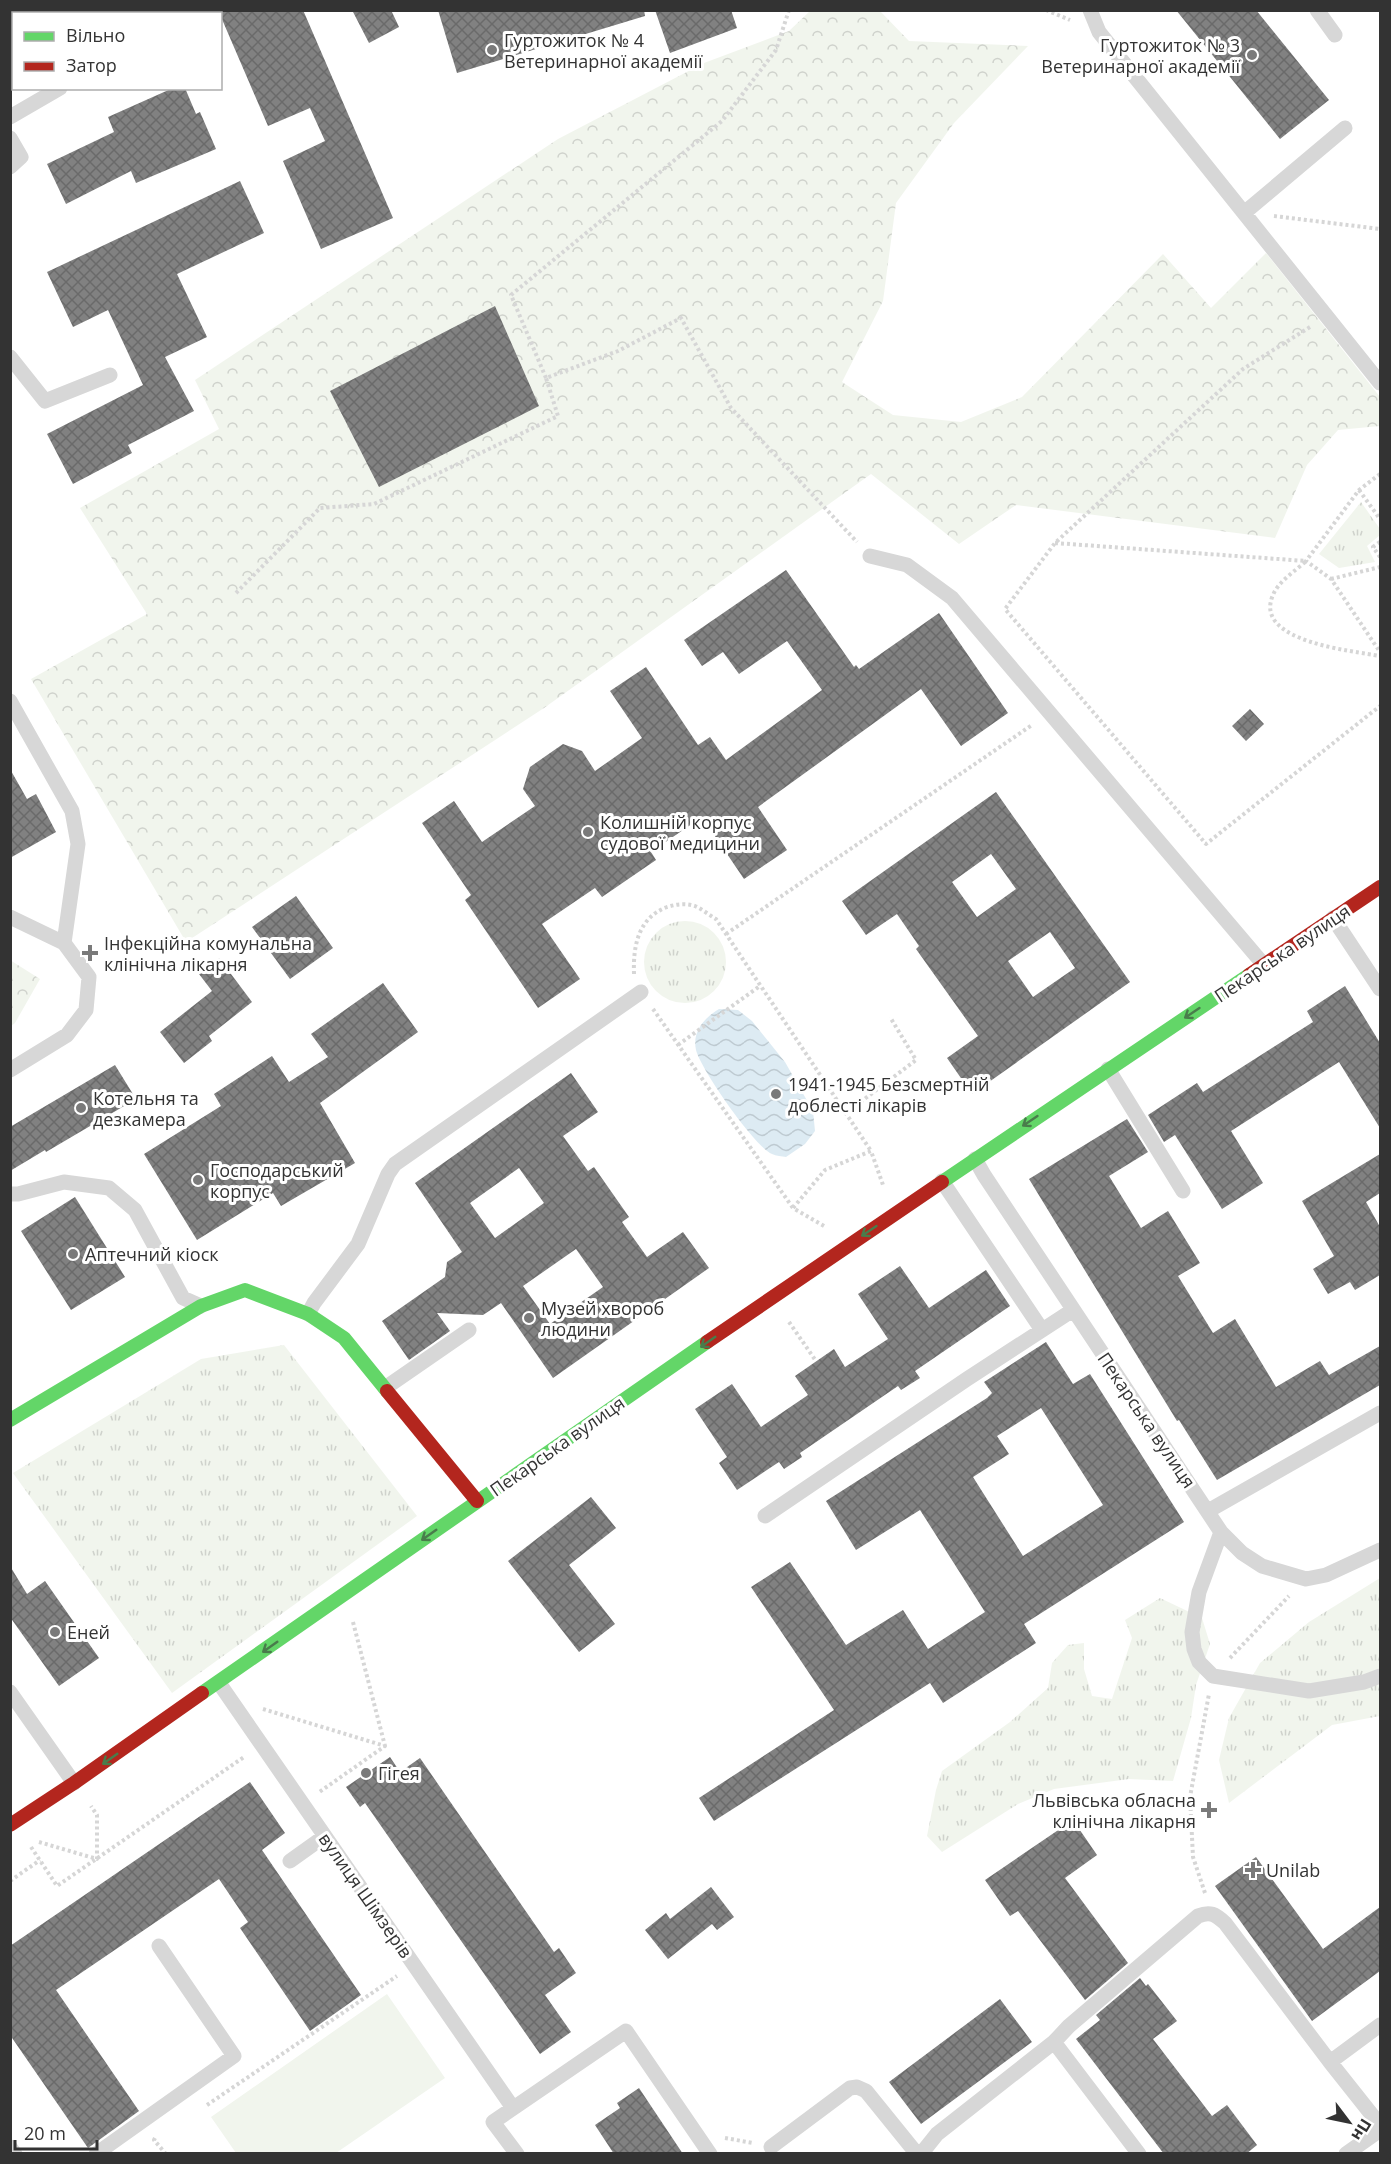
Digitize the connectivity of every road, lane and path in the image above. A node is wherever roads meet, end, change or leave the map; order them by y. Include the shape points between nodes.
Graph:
1 (789, 10) edge
2 (1090, 10) edge
3 (1317, 10) edge
4 (1335, 35) dead end
5 (57, 90) edge
6 (10, 117) edge
7 (1345, 128) dead end
8 (10, 138) edge
9 (10, 167) edge
10 (1244, 213) junction
11 (1380, 228) edge
12 (1327, 316) junction
13 (10, 357) edge
14 (110, 375) dead end
15 (546, 378) junction
16 (1380, 383) edge
17 (1380, 474) edge
18 (1359, 490) junction
19 (1380, 519) edge
20 (1380, 542) edge
21 (1055, 543) junction
22 (870, 556) joint
23 (1380, 557) edge
24 (1306, 561) junction
25 (1380, 567) edge
26 (1331, 579) junction
27 (236, 593) dead end
28 (1380, 654) edge
29 (10, 701) edge
30 (1380, 706) edge
31 (1050, 712) junction
32 (1380, 887) edge
33 (10, 917) edge
34 (1334, 918) junction
35 (726, 934) junction
36 (64, 943) junction
37 (1264, 965) junction
38 (760, 986) junction
39 (1380, 989) edge
40 (641, 992) junction
41 (890, 1017) dead end
42 (678, 1045) junction
43 (1108, 1069) junction
44 (10, 1070) edge
45 (846, 1113) junction
46 (871, 1151) junction
47 (975, 1159) junction
48 (942, 1181) junction
49 (884, 1188) dead end
50 (1183, 1191) dead end
51 (10, 1194) edge
52 (793, 1208) junction
53 (827, 1228) dead end
54 (201, 1306) junction
55 (1073, 1310) junction
56 (308, 1314) junction
57 (784, 1314) dead end
58 (469, 1330) dead end
59 (1042, 1330) junction
60 (816, 1361) dead end
61 (385, 1388) junction
62 (1380, 1413) edge
63 (10, 1420) edge
64 (477, 1501) junction
65 (1208, 1511) junction
66 (765, 1516) dead end
67 (1221, 1532) junction
68 (1380, 1550) edge
69 (1306, 1579) junction
70 (351, 1615) dead end
71 (1213, 1676) junction
72 (1380, 1676) edge
73 (219, 1683) junction
74 (10, 1692) edge
75 (231, 1700) junction
76 (262, 1745) junction
77 (385, 1746) junction
78 (74, 1783) junction
79 (303, 1804) junction
80 (97, 1815) dead end
81 (10, 1825) edge
82 (325, 1836) junction
83 (25, 1838) dead end
84 (35, 1841) dead end
85 (97, 1859) junction
86 (40, 1860) junction
87 (290, 1861) dead end
88 (10, 1881) edge
89 (1212, 1913) junction
90 (159, 1946) dead end
91 (414, 1965) junction
92 (1380, 2025) edge
93 (1054, 2042) junction
94 (1330, 2062) junction
95 (202, 2108) dead end
96 (513, 2108) junction
97 (1380, 2125) edge
98 (1380, 2130) edge
99 (695, 2132) junction
100 (164, 2134) dead end
101 (154, 2140) dead end
102 (10, 2147) edge
103 (771, 2147) joint
104 (15, 2154) edge
105 (96, 2154) edge
106 (517, 2154) edge
107 (710, 2154) edge
108 (919, 2154) edge
109 (1139, 2154) edge
110 (1346, 2154) edge

1 - 15 path via 776,50 722,121 512,295
2 - 10 lane via 1099,32
3 - 4 lane
5 - 6 lane
7 - 10 lane
8 - 9 lane via 21,157
10 - 11 path
10 - 12 lane
12 - 16 lane
12 - 21 path via 1243,369
13 - 14 lane via 45,401
15 - 22 path via 618,351 681,318 731,408
15 - 27 path via 558,416 374,504 320,508
17 - 18 path
18 - 19 path
18 - 24 path
20 - 23 path via 1373,548
21 - 24 path
21 - 30 path via 1005,609 1206,844
22 - 31 lane via 908,565 952,598
24 - 26 path
24 - 28 path via 1272,595 1273,618 1281,628 1310,642
25 - 26 path
26 - 28 path
29 - 36 lane via 72,811 78,843
31 - 35 path
31 - 37 lane
32 - 34 street, Пекарська вулиця
33 - 36 lane
34 - 37 street, Пекарська вулиця
34 - 39 lane
35 - 38 path
35 - 40 path via 716,920 697,907 677,903 655,912 642,928 633,953 634,976
36 - 44 lane via 89,977 86,1010 67,1035
37 -> 43 street, Пекарська вулиця
38 - 42 path
38 - 45 path
40 - 42 path
40 - 56 lane via 394,1164 358,1244
41 - 45 path via 916,1060
42 - 52 path
43 -> 47 street, Пекарська вулиця
43 - 50 lane
45 - 46 path
46 - 49 path
46 - 52 path via 825,1170
47 - 48 street, Пекарська вулиця
47 - 55 lane, Пекарська вулиця
48 - 59 lane
48 -> 64 street, Пекарська вулиця
51 - 54 lane via 64,1182 110,1188 135,1210 183,1298
52 - 53 path
54 - 56 street, Пекарська вулиця via 245,1290
54 - 63 street, Пекарська вулиця
55 - 59 lane
55 - 65 lane, Пекарська вулиця
56 - 61 street, Пекарська вулиця via 344,1338
57 - 60 path
58 - 61 lane
59 - 66 lane
61 - 64 street, Пекарська вулиця
62 - 65 lane
64 -> 73 street
65 - 67 lane, Пекарська вулиця
67 - 69 lane, Пекарська вулиця via 1262,1566
67 - 71 lane via 1199,1592 1192,1632 1199,1662
68 - 69 lane via 1326,1575
69 - 71 path
70 - 77 path
71 - 72 lane via 1309,1691
71 - 89 path via 1190,1797 1192,1857
73 - 75 lane, вулиця Шімзерів
73 -> 78 street
74 - 78 lane
75 - 76 lane, вулиця Шімзерів
75 - 77 path
76 - 79 lane, вулиця Шімзерів
76 - 85 path
77 - 79 path
78 - 81 street
79 - 82 lane, вулиця Шімзерів
80 - 85 path
82 - 87 lane
82 - 91 lane, вулиця Шімзерів
83 - 86 path
84 - 85 path
85 - 86 path via 57,1886
86 - 88 path
89 - 93 lane via 1198,1916
89 - 94 lane via 1225,1923
90 - 105 lane via 234,2056
91 - 95 path
91 - 96 lane, вулиця Шімзерів
92 - 94 lane
93 - 108 lane via 937,2134
93 - 109 lane
94 - 97 lane
96 - 99 lane via 626,2031
96 - 106 lane via 493,2122
98 - 110 lane
99 - 103 path
99 - 107 lane
100 - 101 path
102 - 104 lane
103 - 108 lane via 850,2088 857,2087 866,2091

